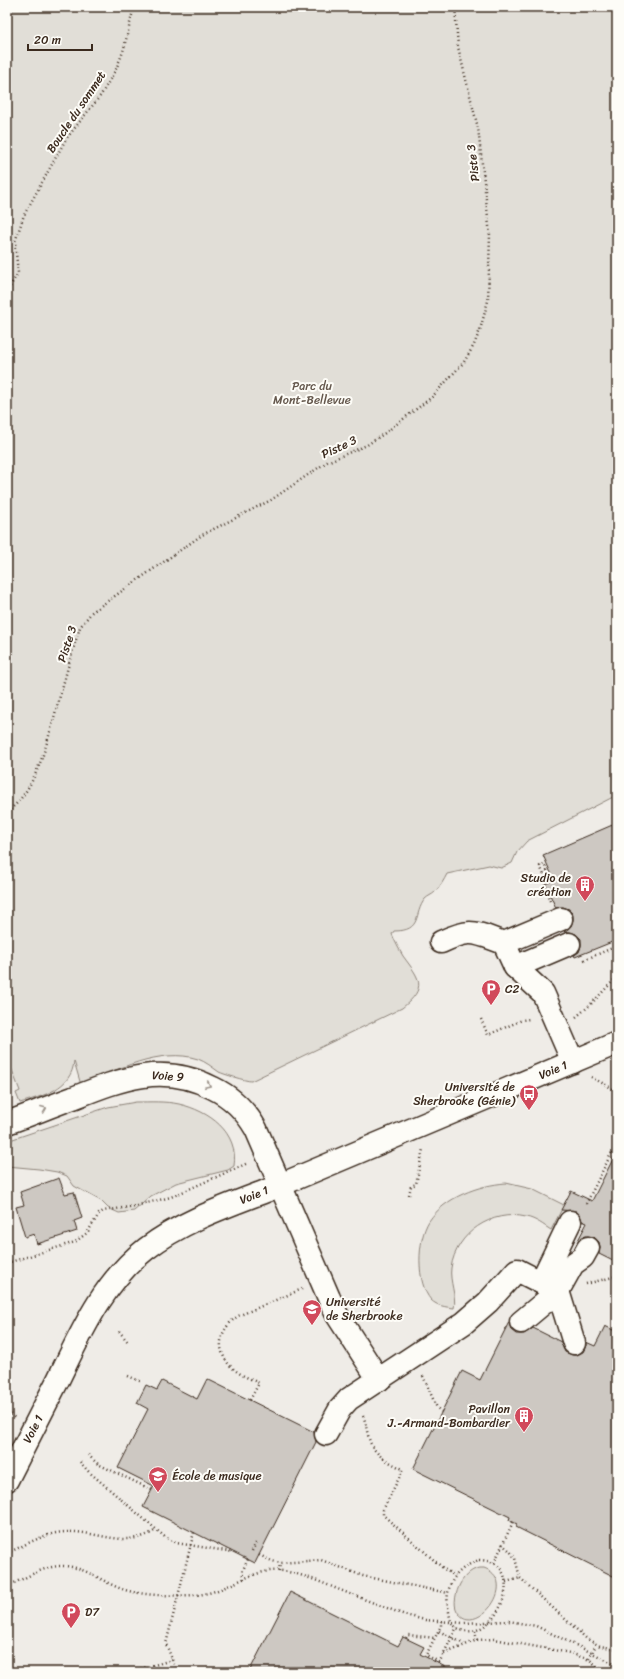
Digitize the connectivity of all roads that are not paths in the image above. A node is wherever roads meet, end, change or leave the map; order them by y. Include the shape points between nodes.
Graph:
1 (561, 919) dead end
2 (441, 942) dead end
3 (504, 943) junction
4 (569, 944) dead end
5 (515, 967) junction
6 (617, 1044) edge
7 (579, 1068) junction
8 (7, 1123) edge
9 (280, 1185) junction
10 (570, 1222) dead end
11 (588, 1248) dead end
12 (549, 1286) junction
13 (521, 1322) dead end
14 (574, 1343) dead end
15 (379, 1380) junction
16 (326, 1434) dead end
17 (7, 1480) edge

1 - 3 lane
2 - 3 lane via 469,932
3 - 5 lane
4 - 5 lane
5 - 7 lane via 542,993
6 - 7 lane, Voie 1
7 - 9 lane, Voie 1
8 -> 9 lane, Voie 9 via 126,1078 150,1074 185,1076 220,1091 246,1113 261,1137
9 - 15 lane, Voie 9 via 337,1315
9 - 17 lane, Voie 1 via 209,1213 174,1231 146,1249 123,1271 88,1320
10 - 12 lane
11 - 12 lane via 583,1256
12 - 13 lane
12 - 14 lane
12 - 15 lane via 517,1270 464,1324
15 - 16 lane via 344,1404

